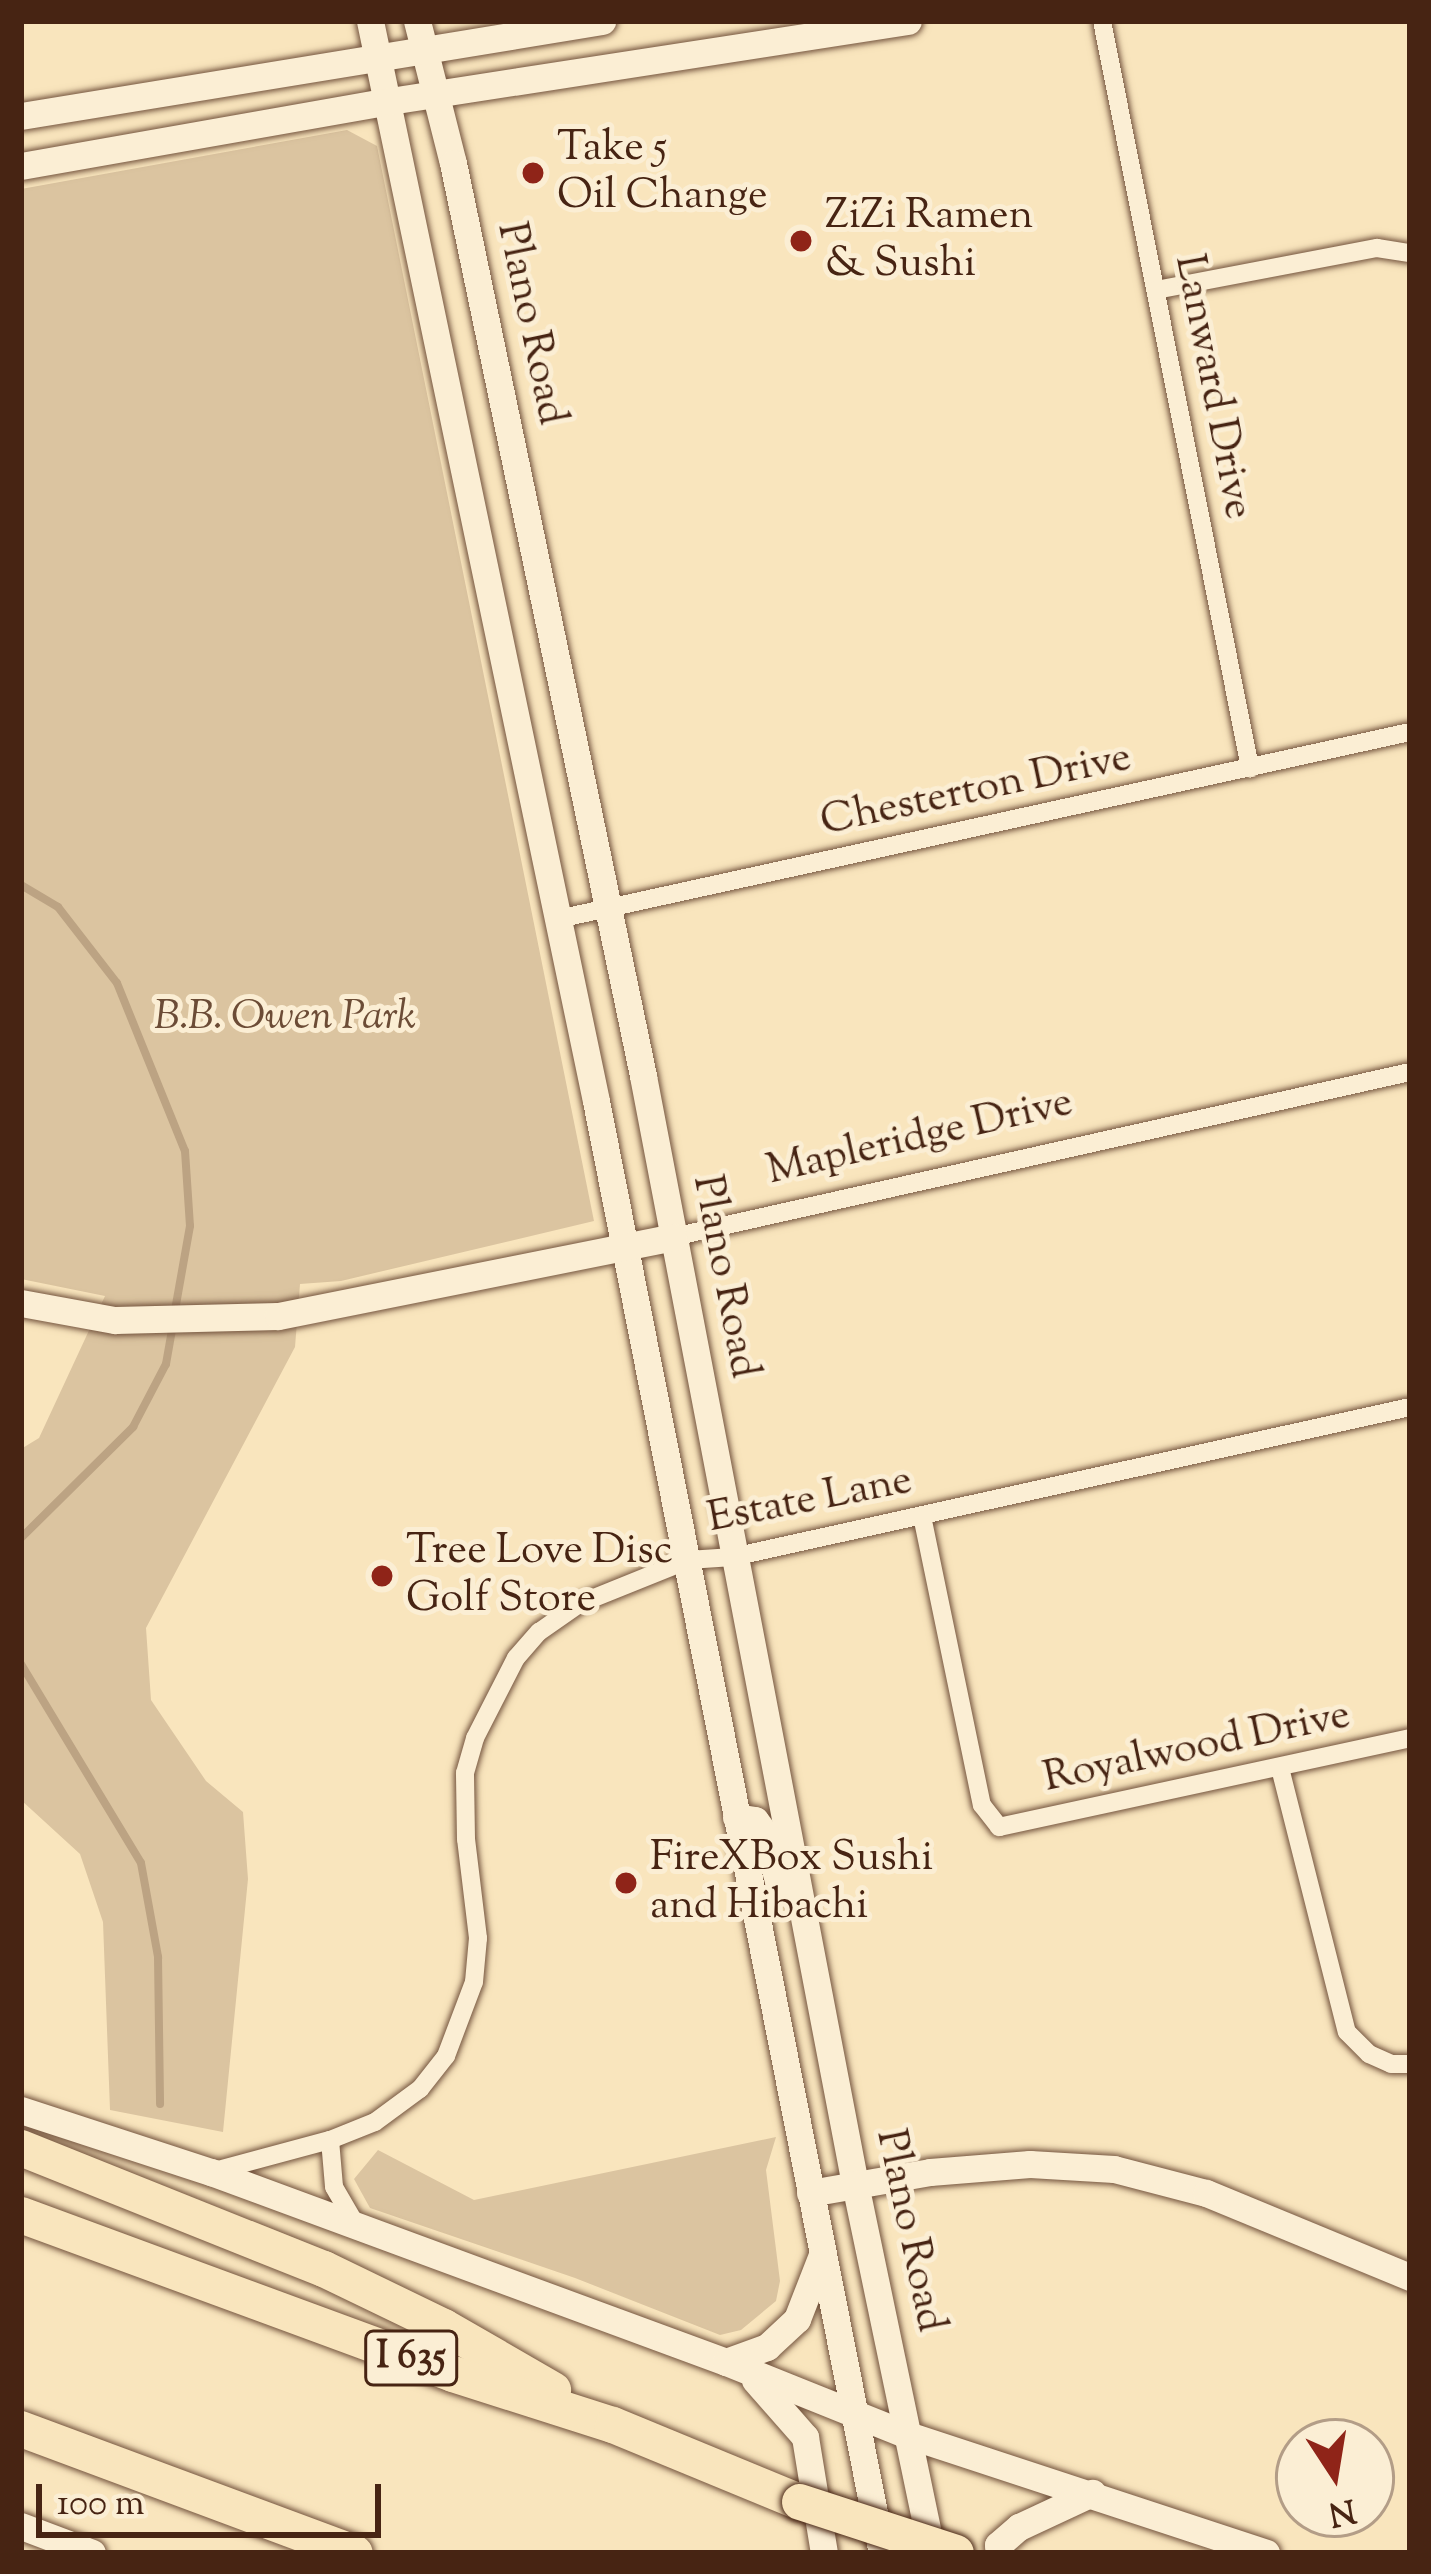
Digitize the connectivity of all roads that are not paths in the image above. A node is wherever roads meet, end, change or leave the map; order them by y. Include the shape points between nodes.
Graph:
1 (370, 21) edge
2 (417, 21) edge
3 (602, 21) edge
4 (908, 21) edge
5 (1102, 21) edge
6 (740, 33) edge
7 (425, 50) junction
8 (380, 56) junction
9 (437, 94) junction
10 (390, 101) junction
11 (21, 116) edge
12 (21, 166) edge
13 (1410, 253) edge
14 (1156, 290) junction
15 (519, 477) junction
16 (471, 488) junction
17 (1410, 732) edge
18 (1250, 768) junction
19 (607, 909) junction
20 (558, 920) junction
21 (1410, 1072) edge
22 (673, 1237) junction
23 (625, 1246) junction
24 (21, 1303) edge
25 (1410, 1407) edge
26 (922, 1516) junction
27 (733, 1557) junction
28 (688, 1560) junction
29 (1410, 1738) edge
30 (1280, 1768) junction
31 (736, 1816) junction
32 (798, 1892) junction
33 (1410, 2064) edge
34 (21, 2110) edge
35 (331, 2140) junction
36 (21, 2148) edge
37 (211, 2172) junction
38 (855, 2184) junction
39 (810, 2193) junction
40 (21, 2215) edge
41 (357, 2228) junction
42 (822, 2255) junction
43 (1410, 2277) edge
44 (735, 2365) junction
45 (854, 2413) junction
46 (613, 2425) junction
47 (21, 2429) edge
48 (908, 2435) junction
49 (1092, 2493) junction
50 (21, 2527) edge
51 (92, 2553) edge
52 (355, 2553) edge
53 (824, 2553) edge
54 (882, 2553) edge
55 (932, 2553) edge
56 (956, 2553) edge
57 (999, 2553) edge
58 (1266, 2553) edge

1 - 8 main road
2 - 7 main road, Plano Road
3 - 7 main road
4 - 6 main road
5 - 14 street, Lanward Drive
6 - 9 main road
7 - 8 main road
7 - 9 main road, Plano Road
8 - 10 main road
8 - 11 main road
9 - 10 main road
9 - 15 main road, Plano Road
10 - 12 main road
10 - 16 main road
13 - 14 street via 1377,248
14 - 18 street, Lanward Drive
15 - 16 main road
15 - 19 main road, Plano Road
16 - 20 main road
17 - 18 street, Chesterton Drive
18 - 19 street, Chesterton Drive
19 - 20 street, Chesterton Drive
19 - 22 main road, Plano Road
20 - 23 main road
21 - 22 street, Mapleridge Drive
22 - 23 main road, Mapleridge Drive
22 - 27 main road, Plano Road
23 - 24 main road, Mapleridge Drive via 239,1320 115,1320
23 - 28 main road
25 - 26 street, Estate Lane
26 - 27 street, Estate Lane
26 - 30 street, Royalwood Drive via 982,1805 999,1827
27 - 28 street, Estate Lane
27 - 32 main road, Plano Road
28 - 31 main road
28 - 35 street, Estate Lane via 579,1604 538,1632 493,1696 465,1773 474,1982 446,2056 420,2090
29 - 30 street, Royalwood Drive
30 - 33 street via 1346,2032 1369,2054
31 - 32 main road via 755,1820 778,1881
31 - 39 main road
32 - 38 main road, Plano Road
34 - 37 main road
35 - 37 street, Estate Lane
35 - 41 street via 334,2187
36 - 46 highway via 324,2269
37 - 41 main road
38 - 39 main road
38 - 43 main road via 1030,2164 1114,2169 1206,2193
38 - 48 main road, Plano Road
39 - 42 main road
40 - 46 highway, I 635
41 - 44 main road
42 - 44 main road via 797,2319
42 - 45 main road
44 - 45 main road
44 - 53 main road via 805,2437
45 - 48 main road
45 - 54 main road
46 - 56 highway, I 635, bridge via 800,2502
47 - 52 highway
48 - 49 main road
48 - 55 main road, Plano Road
49 - 57 main road via 1018,2527
49 - 58 main road
50 - 51 main road

